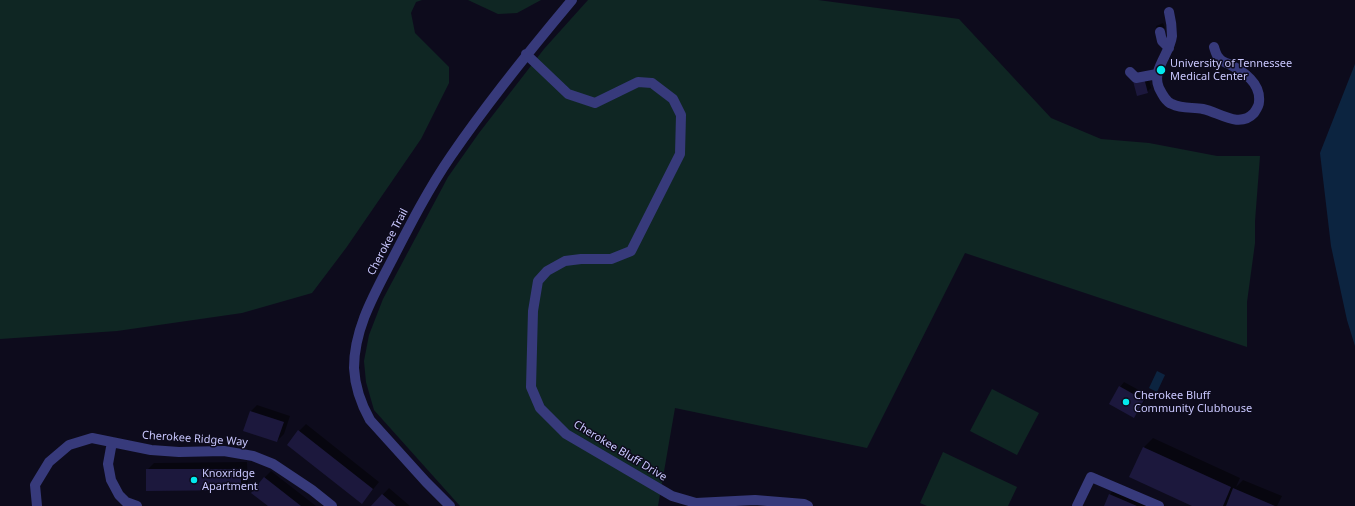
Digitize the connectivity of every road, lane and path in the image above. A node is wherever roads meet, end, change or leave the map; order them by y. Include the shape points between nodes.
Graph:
1 (572, 0) edge
2 (1169, 12) dead end
3 (1160, 32) dead end
4 (1214, 47) dead end
5 (1169, 48) junction
6 (526, 54) junction
7 (1130, 72) dead end
8 (1157, 74) junction
9 (112, 442) junction
10 (37, 506) edge
11 (137, 506) edge
12 (332, 506) edge
13 (450, 506) edge
14 (808, 506) edge
15 (1077, 506) edge
16 (1159, 506) edge

1 - 6 street, Cherokee Trail
2 - 5 street via 1172,36
3 - 5 street via 1162,41
4 - 8 street via 1219,59 1247,74 1254,83 1259,103 1256,110 1244,120 1172,104 1166,100 1160,89
5 - 8 street
6 - 13 street, Cherokee Trail via 451,156 420,206 369,304 360,332 354,367 359,396 370,420
6 - 14 street, Cherokee Bluff Drive via 568,94 595,103 638,82 652,83 673,99 681,115 680,154 631,251 611,259 565,261 547,271 538,281 533,311 531,387 540,408 566,434 672,496 696,503 755,500
7 - 8 street via 1136,78
9 - 10 street, Cherokee Ridge Way via 92,438 69,445 49,462 35,485
9 - 11 street via 108,464 111,480 126,502
9 - 12 street, Cherokee Ridge Way via 151,450 224,451 253,456 273,464
15 - 16 street via 1091,477

